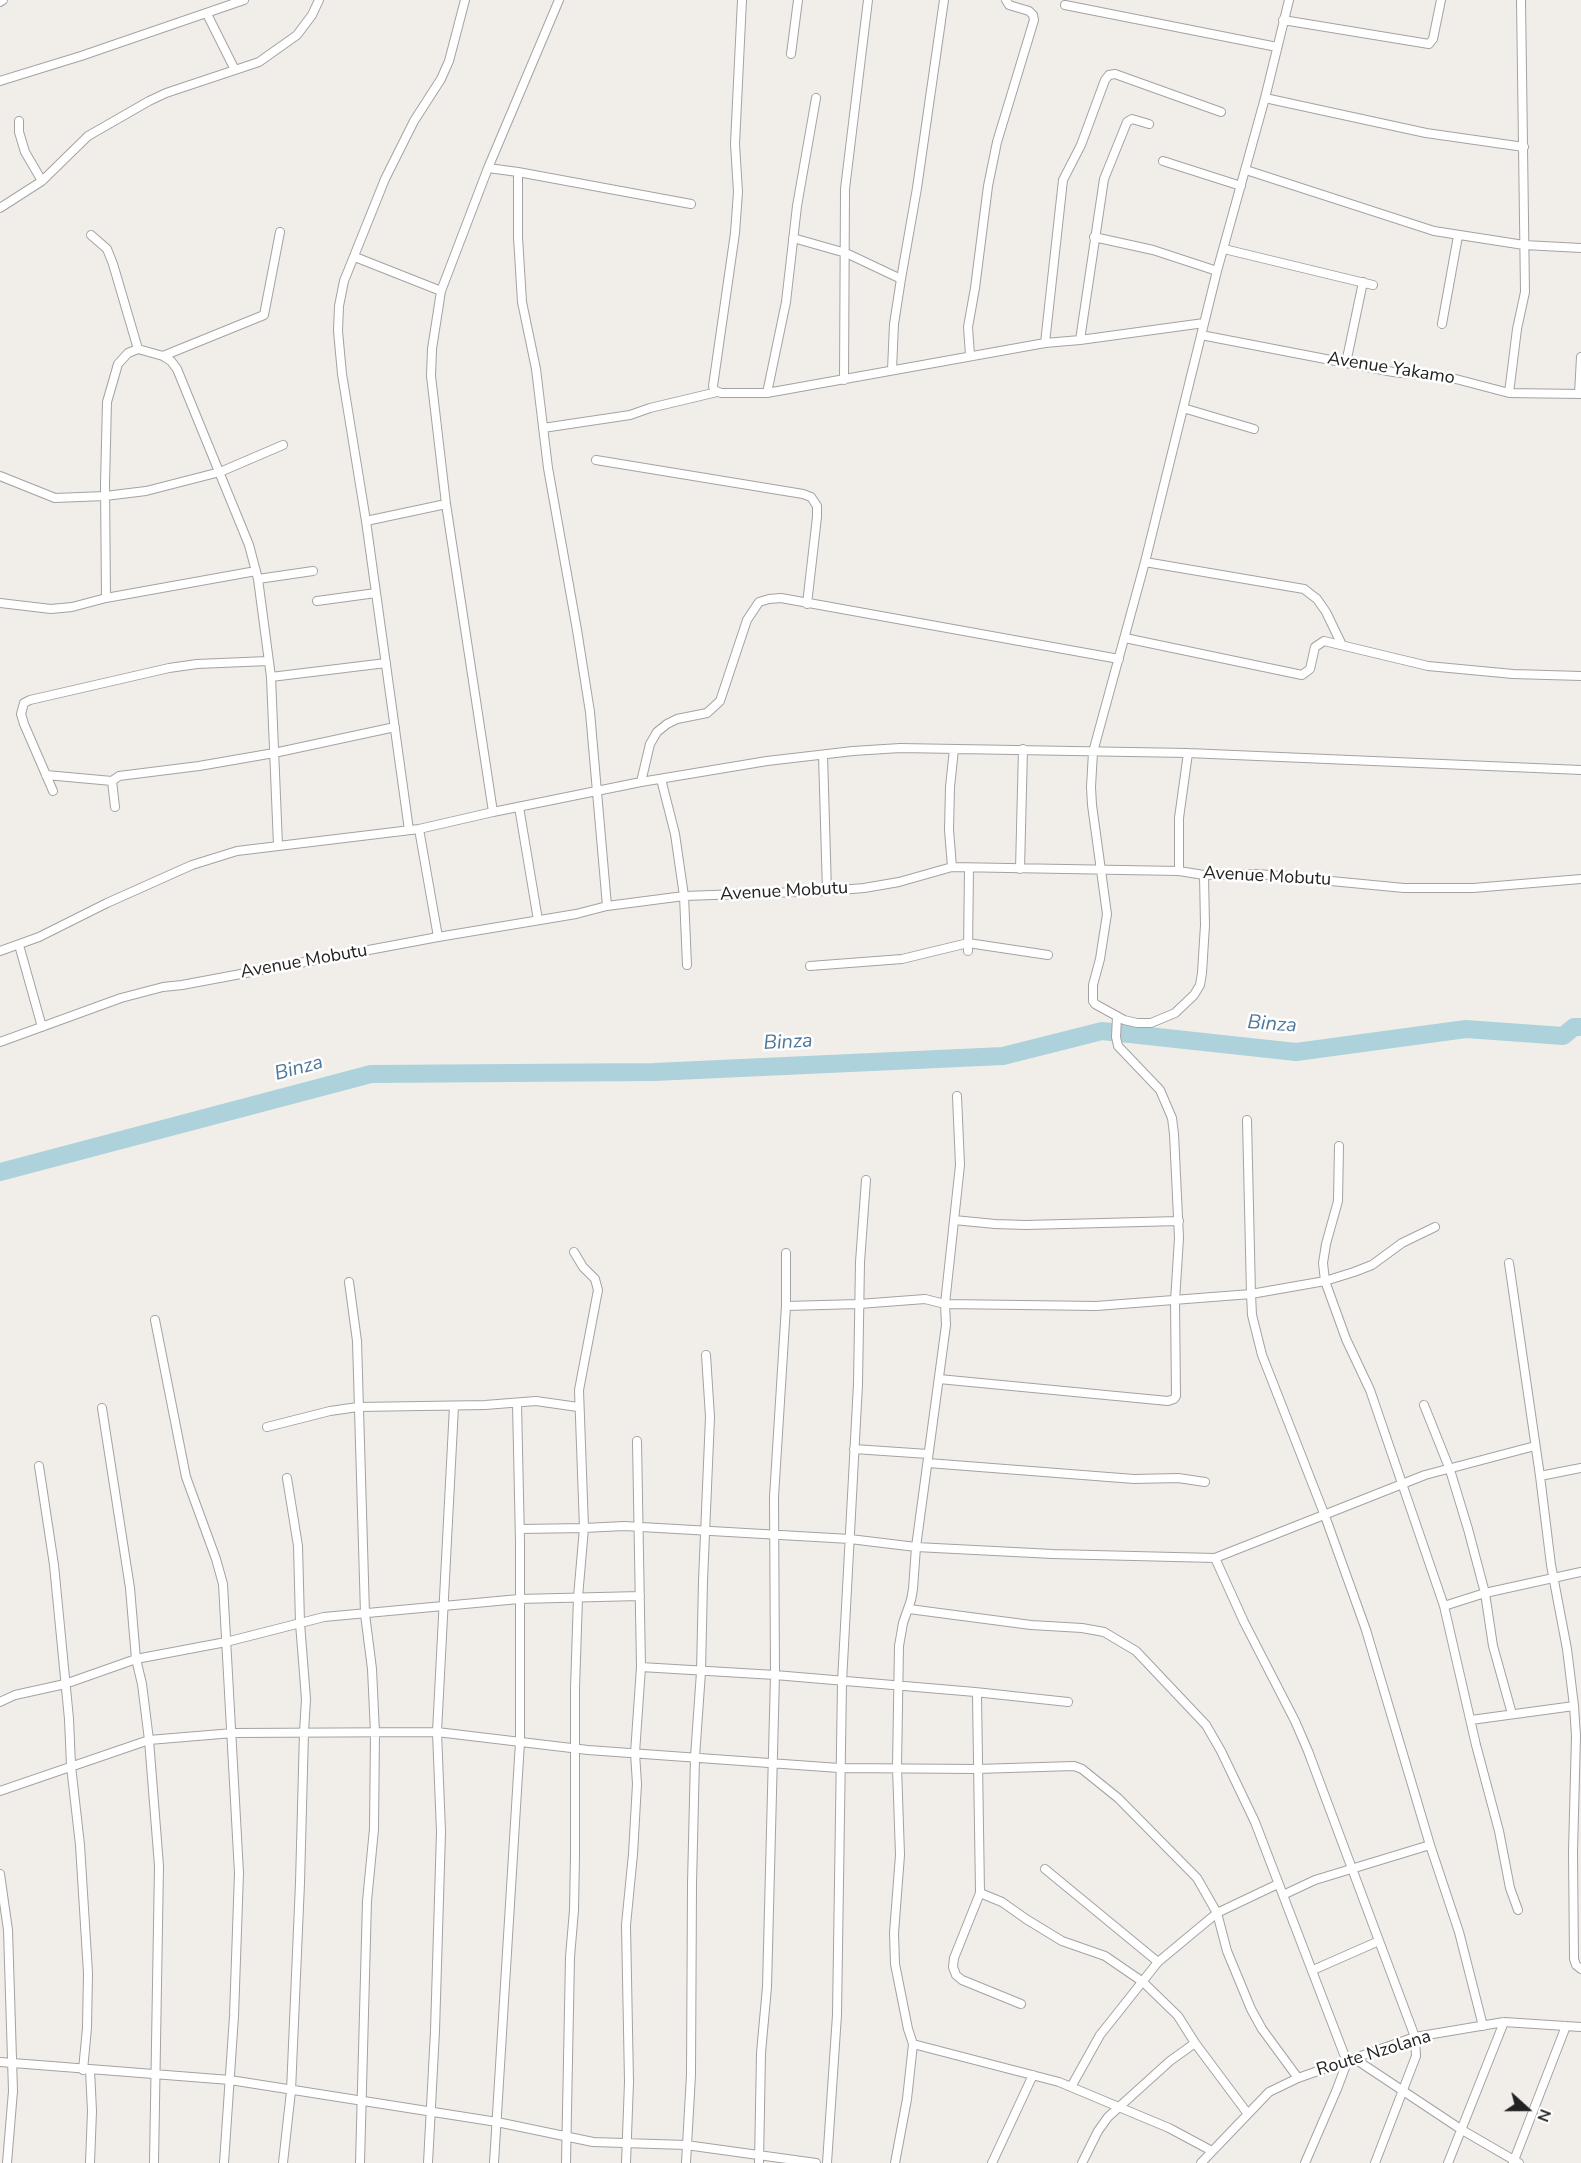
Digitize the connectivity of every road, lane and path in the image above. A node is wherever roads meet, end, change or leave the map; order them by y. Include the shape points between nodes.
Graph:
1 (244, 0) edge
2 (319, 0) edge
3 (465, 0) edge
4 (559, 0) edge
5 (742, 0) edge
6 (798, 0) edge
7 (868, 0) edge
8 (944, 0) edge
9 (1006, 0) edge
10 (1289, 0) edge
11 (1441, 0) edge
12 (1521, 0) edge
13 (1065, 5) dead end
14 (207, 14) junction
15 (1283, 20) junction
16 (1277, 47) junction
17 (792, 54) dead end
18 (235, 70) junction
19 (0, 81) edge
20 (816, 98) dead end
21 (1265, 98) junction
22 (1221, 112) dead end
23 (19, 121) dead end
24 (1149, 124) dead end
25 (1524, 147) junction
26 (1163, 161) dead end
27 (488, 168) junction
28 (1246, 170) junction
29 (518, 172) junction
30 (42, 181) junction
31 (1242, 186) junction
32 (691, 204) dead end
33 (0, 208) edge
34 (279, 232) dead end
35 (91, 235) dead end
36 (1458, 236) junction
37 (1094, 237) junction
38 (793, 238) junction
39 (1524, 245) junction
40 (1581, 248) edge
41 (1224, 249) junction
42 (846, 253) junction
43 (355, 257) junction
44 (1217, 271) junction
45 (901, 279) junction
46 (1363, 282) junction
47 (1373, 285) dead end
48 (441, 291) junction
49 (1204, 323) junction
50 (1442, 324) dead end
51 (1201, 335) junction
52 (1080, 340) junction
53 (1045, 343) junction
54 (138, 349) junction
55 (970, 355) junction
56 (163, 356) junction
57 (1581, 357) edge
58 (1346, 363) junction
59 (892, 370) junction
60 (844, 380) junction
61 (717, 392) junction
62 (768, 393) junction
63 (1509, 393) junction
64 (1580, 394) edge
65 (1183, 408) junction
66 (543, 428) junction
67 (1254, 429) dead end
68 (283, 445) dead end
69 (596, 460) dead end
70 (220, 472) junction
71 (0, 476) edge
72 (105, 496) junction
73 (446, 504) junction
74 (366, 521) junction
75 (1145, 562) junction
76 (313, 571) dead end
77 (257, 575) junction
78 (376, 593) junction
79 (106, 598) junction
80 (317, 602) dead end
81 (0, 603) edge
82 (807, 604) junction
83 (1125, 638) junction
84 (1341, 643) junction
85 (1119, 660) junction
86 (268, 661) junction
87 (386, 663) junction
88 (1581, 676) edge
89 (271, 677) junction
90 (395, 728) junction
91 (954, 749) junction
92 (1023, 749) junction
93 (1094, 752) junction
94 (274, 753) junction
95 (1188, 753) junction
96 (822, 755) junction
97 (1581, 770) edge
98 (46, 775) junction
99 (662, 779) junction
100 (112, 781) junction
101 (641, 782) junction
102 (53, 790) dead end
103 (596, 791) junction
104 (115, 807) dead end
105 (519, 807) junction
106 (493, 812) junction
107 (414, 830) junction
108 (278, 845) junction
109 (952, 867) junction
110 (969, 868) junction
111 (1020, 869) junction
112 (1102, 871) junction
113 (1179, 871) junction
114 (1204, 875) junction
115 (1581, 879) edge
116 (827, 891) junction
117 (684, 896) junction
118 (607, 906) junction
119 (538, 920) junction
120 (438, 937) junction
121 (19, 945) junction
122 (968, 947) junction
123 (0, 951) edge
124 (1048, 955) dead end
125 (687, 965) dead end
126 (810, 966) dead end
127 (1117, 1020) junction
128 (42, 1027) junction
129 (0, 1042) edge
130 (957, 1096) dead end
131 (1247, 1120) dead end
132 (1339, 1146) dead end
133 (866, 1180) dead end
134 (954, 1220) junction
135 (1179, 1221) junction
136 (1435, 1227) dead end
137 (574, 1252) dead end
138 (786, 1253) dead end
139 (1509, 1263) dead end
140 (1324, 1281) junction
141 (349, 1282) dead end
142 (1251, 1294) junction
143 (1175, 1301) junction
144 (858, 1304) junction
145 (945, 1304) junction
146 (786, 1306) junction
147 (155, 1320) dead end
148 (705, 1355) dead end
149 (939, 1379) junction
150 (517, 1403) junction
151 (1424, 1405) dead end
152 (454, 1406) junction
153 (358, 1407) junction
154 (578, 1407) junction
155 (102, 1408) dead end
156 (267, 1427) dead end
157 (637, 1441) dead end
158 (1535, 1446) junction
159 (854, 1449) junction
160 (928, 1458) junction
161 (39, 1466) dead end
162 (1581, 1468) edge
163 (1450, 1470) junction
164 (1540, 1476) junction
165 (287, 1478) dead end
166 (1205, 1482) dead end
167 (1404, 1483) junction
168 (1325, 1516) junction
169 (639, 1527) junction
170 (584, 1528) junction
171 (520, 1529) junction
172 (705, 1530) junction
173 (774, 1533) junction
174 (850, 1539) junction
175 (916, 1547) junction
176 (1215, 1558) junction
177 (1581, 1572) edge
178 (1553, 1577) junction
179 (1485, 1593) junction
180 (640, 1596) junction
181 (578, 1597) junction
182 (519, 1599) junction
183 (443, 1606) junction
184 (1444, 1606) junction
185 (909, 1609) junction
186 (365, 1614) junction
187 (300, 1623) junction
188 (226, 1642) junction
189 (136, 1659) junction
190 (641, 1667) junction
191 (701, 1672) junction
192 (775, 1675) junction
193 (842, 1682) junction
194 (65, 1684) junction
195 (897, 1686) junction
196 (975, 1692) junction
197 (0, 1702) edge
198 (1068, 1702) dead end
199 (1574, 1706) junction
200 (1512, 1714) junction
201 (1471, 1720) junction
202 (303, 1732) junction
203 (437, 1732) junction
204 (233, 1733) junction
205 (375, 1733) junction
206 (149, 1740) junction
207 (520, 1742) junction
208 (574, 1748) junction
209 (635, 1754) junction
210 (695, 1757) junction
211 (773, 1764) junction
212 (71, 1767) junction
213 (897, 1767) junction
214 (839, 1768) junction
215 (977, 1769) junction
216 (0, 1791) edge
217 (1430, 1845) junction
218 (1045, 1869) dead end
219 (1350, 1869) junction
220 (0, 1874) edge
221 (1278, 1884) junction
222 (980, 1893) junction
223 (1283, 1895) junction
224 (1518, 1910) dead end
225 (1217, 1913) junction
226 (1379, 1941) junction
227 (1158, 1962) junction
228 (1581, 1969) edge
229 (1313, 1970) junction
230 (1143, 1982) junction
231 (1021, 2004) dead end
232 (1504, 2022) junction
233 (1484, 2026) junction
234 (1566, 2026) junction
235 (1581, 2027) edge
236 (1414, 2037) junction
237 (1195, 2043) junction
238 (913, 2044) junction
239 (1351, 2060) junction
240 (0, 2062) edge
241 (11, 2062) junction
242 (86, 2070) junction
243 (156, 2074) junction
244 (1033, 2075) junction
245 (1298, 2078) junction
246 (230, 2080) junction
247 (1071, 2087) junction
248 (1403, 2090) junction
249 (291, 2091) junction
250 (363, 2102) junction
251 (1117, 2108) junction
252 (429, 2112) junction
253 (1248, 2114) junction
254 (497, 2122) junction
255 (1462, 2130) junction
256 (567, 2138) junction
257 (626, 2143) junction
258 (686, 2145) junction
259 (1212, 2151) junction
260 (759, 2160) edge
261 (1515, 2162) edge
262 (8, 2163) edge
263 (90, 2163) edge
264 (154, 2163) edge
265 (224, 2163) edge
266 (283, 2163) edge
267 (360, 2163) edge
268 (428, 2163) edge
269 (494, 2163) edge
270 (566, 2163) edge
271 (626, 2163) edge
272 (686, 2163) edge
273 (816, 2163) edge
274 (827, 2163) edge
275 (895, 2163) edge
276 (992, 2163) edge
277 (1082, 2163) edge
278 (1201, 2163) edge
279 (1305, 2163) edge
280 (1375, 2163) edge
281 (1448, 2163) edge

1 - 14 street
2 - 18 street via 297,35 259,62
3 - 43 street via 450,61 385,179
4 - 27 street
5 - 61 street via 735,144 738,192 712,386
6 - 17 street
7 - 42 street via 845,189
8 - 45 street
9 - 55 street via 1009,5 1029,11 1034,20 997,142 988,186 968,327
10 - 15 street
11 - 15 street via 1429,44
12 - 25 street
13 - 16 street
14 - 18 street
14 - 19 street
15 - 16 street
16 - 21 street
18 - 30 street via 158,97 88,136
20 - 38 street
21 - 25 street via 1426,133
21 - 28 street
22 - 53 street via 1115,74 1105,80 1081,145 1063,180
23 - 30 street via 25,152
24 - 37 street via 1132,119 1127,122 1104,179
25 - 39 street
26 - 31 street
27 - 29 street
27 - 48 street
28 - 31 street
28 - 36 street via 1402,222
29 - 32 street
29 - 66 street via 522,302
30 - 33 street
31 - 41 street
34 - 56 street via 264,315
35 - 54 street via 106,249 113,264
36 - 39 street
36 - 50 street
37 - 44 street via 1153,250
37 - 52 street
38 - 42 street
38 - 62 street via 786,302
39 - 40 street
39 - 63 street via 1525,292
41 - 44 street
41 - 46 street
42 - 45 street
42 - 60 street
43 - 48 street
43 - 74 street via 344,281 338,331
44 - 49 street
45 - 59 street
46 - 47 street
46 - 58 street
48 - 73 street via 431,376
49 - 51 street
49 - 52 street
51 - 58 street, Avenue Yakamo
51 - 65 street
52 - 53 street
53 - 55 street
54 - 56 street
54 - 72 street via 118,364 107,402
55 - 59 street
56 - 70 street via 177,369
57 - 64 street
58 - 63 street, Avenue Yakamo via 1452,378
59 - 60 street
60 - 62 street
61 - 62 street
61 - 66 street via 630,415
63 - 64 street, Avenue Yakamo
65 - 67 street
65 - 75 street
66 - 103 street via 588,701
68 - 70 street
69 - 82 street via 811,497 817,506 817,517
70 - 72 street via 146,491
70 - 77 street
71 - 72 street via 55,498
72 - 79 street
73 - 74 street
73 - 106 street
74 - 78 street
75 - 83 street
75 - 84 street via 1304,589 1326,612
76 - 77 street
77 - 79 street
77 - 86 street
78 - 80 street
78 - 87 street
79 - 81 street via 51,609
82 - 85 street
82 - 101 street via 781,598 759,602 741,631 720,701 707,713 677,719 657,732 650,744
83 - 84 street via 1302,675 1310,669 1319,643
83 - 85 street
84 - 88 street via 1428,666
85 - 93 street
86 - 89 street
86 - 98 street via 169,668 30,700 21,707 21,714
87 - 89 street
87 - 90 street
89 - 94 street
90 - 94 street
90 - 107 street
91 - 92 street
91 - 96 street via 900,748
91 - 109 street via 950,787
92 - 93 street
92 - 111 street
93 - 95 street
93 - 112 street via 1092,796
94 - 100 street via 119,776
94 - 108 street
95 - 97 street
95 - 113 street via 1179,818
96 - 99 street
96 - 116 street
98 - 100 street
98 - 102 street
99 - 101 street
99 - 117 street
100 - 104 street
101 - 103 street
103 - 105 street
103 - 118 street
105 - 106 street
105 - 119 street
106 - 107 street
107 - 108 street
107 - 120 street
108 - 121 street via 237,851 192,865
109 - 110 street, Avenue Mobutu
109 - 116 street, Avenue Mobutu via 883,886
110 - 111 street, Avenue Mobutu
110 - 122 street
111 - 112 street, Avenue Mobutu
112 - 113 street, Avenue Mobutu
112 - 127 street via 1107,914 1093,1001
113 - 114 street, Avenue Mobutu
114 - 115 street, Avenue Mobutu via 1269,875 1404,888 1473,888
114 - 127 street via 1200,985 1175,1013 1151,1023
116 - 117 street, Avenue Mobutu
117 - 118 street, Avenue Mobutu
117 - 125 street
118 - 119 street, Avenue Mobutu
119 - 120 street, Avenue Mobutu
120 - 128 street, Avenue Mobutu via 148,990
121 - 123 street
121 - 128 street
122 - 124 street
122 - 126 street via 902,959
127 - 135 street via 1119,1046 1152,1080 1167,1103 1174,1134
128 - 129 street, Avenue Mobutu
130 - 134 street via 960,1165
131 - 142 street
132 - 140 street via 1338,1201 1326,1244
133 - 144 street
134 - 135 street via 1026,1225
134 - 145 street
135 - 143 street
136 - 140 street via 1402,1243 1372,1265
137 - 154 street via 595,1279 598,1290
138 - 146 street
139 - 158 street
140 - 142 street
140 - 167 street
141 - 153 street via 357,1341
142 - 143 street
142 - 168 street via 1252,1315 1269,1376
143 - 145 street via 1096,1306
143 - 149 street via 1177,1390 1171,1401
144 - 145 street via 925,1299
144 - 146 street
144 - 159 street
145 - 149 street
146 - 173 street
147 - 188 street via 186,1477 222,1584
148 - 172 street via 710,1418
149 - 160 street
150 - 152 street
150 - 154 street via 536,1401
150 - 171 street
151 - 163 street
152 - 153 street
152 - 183 street
153 - 156 street
153 - 186 street
154 - 170 street
155 - 189 street via 130,1588
157 - 169 street
158 - 163 street
158 - 164 street
159 - 160 street
159 - 174 street
160 - 166 street via 1134,1479
160 - 175 street
161 - 194 street via 54,1565
162 - 164 street
163 - 167 street
163 - 179 street
164 - 178 street
165 - 187 street via 298,1546
167 - 168 street
167 - 184 street
168 - 176 street
168 - 217 street via 1366,1630
169 - 170 street
169 - 172 street
169 - 180 street
170 - 171 street
170 - 181 street
171 - 182 street
172 - 173 street
172 - 191 street
173 - 174 street
173 - 192 street
174 - 175 street
174 - 193 street
175 - 176 street
175 - 185 street
176 - 219 street via 1295,1721
177 - 178 street
178 - 179 street
178 - 199 street
179 - 184 street
179 - 200 street via 1493,1646
180 - 181 street
180 - 190 street
181 - 182 street
181 - 208 street
182 - 183 street
182 - 207 street
183 - 186 street
183 - 203 street
184 - 201 street
185 - 195 street via 902,1629
185 - 221 street via 1104,1632 1136,1651 1206,1725 1255,1822
186 - 187 street
186 - 205 street
187 - 188 street
187 - 202 street via 306,1699
188 - 189 street
188 - 204 street
189 - 194 street
189 - 206 street
190 - 191 street
190 - 209 street
191 - 192 street
191 - 210 street
192 - 193 street
192 - 211 street
193 - 195 street
193 - 214 street
194 - 197 street
194 - 212 street
195 - 196 street
195 - 213 street
196 - 198 street
196 - 215 street
199 - 200 street
199 - 228 street via 1574,1959
200 - 201 street
201 - 224 street
202 - 204 street
202 - 205 street
202 - 249 street
203 - 205 street
203 - 207 street
203 - 252 street via 441,1832
204 - 206 street
204 - 246 street via 239,1874
205 - 250 street
206 - 212 street
206 - 243 street via 159,1866
207 - 208 street
207 - 254 street
208 - 209 street
208 - 256 street
209 - 210 street
209 - 257 street via 637,1784 626,1925
210 - 211 street
210 - 258 street via 691,2075
211 - 214 street
211 - 260 street
212 - 216 street
212 - 242 street via 88,1973
213 - 214 street
213 - 215 street
213 - 238 street via 900,1855 895,1964
214 - 274 street via 837,2015
215 - 222 street
215 - 225 street via 1082,1769 1134,1813 1197,1878
217 - 219 street
217 - 233 street
218 - 227 street
219 - 223 street
219 - 226 street
220 - 241 street via 8,1930
221 - 223 street
221 - 225 street
222 - 230 street via 1002,1902 1062,1941 1105,1956
222 - 231 street via 954,1958 956,1975
223 - 229 street
225 - 227 street
225 - 245 street via 1227,1951 1251,2009
226 - 229 street
226 - 236 street
227 - 230 street
229 - 239 street
230 - 237 street via 1178,2016
230 - 247 street via 1100,2035
232 - 233 street, Route Nzolana
232 - 234 street, Route Nzolana
232 - 255 street
233 - 236 street, Route Nzolana
234 - 235 street, Route Nzolana
234 - 261 street
236 - 239 street, Route Nzolana
236 - 248 street via 1417,2051
237 - 251 street
237 - 253 street
238 - 244 street
238 - 275 street
239 - 245 street, Route Nzolana
239 - 248 street
239 - 279 street
240 - 241 street
241 - 242 street
241 - 262 street
242 - 243 street
242 - 263 street via 92,2111
243 - 246 street
243 - 264 street
244 - 247 street
244 - 276 street
245 - 253 street, Route Nzolana via 1269,2092
246 - 249 street
246 - 265 street
247 - 251 street
248 - 255 street
248 - 280 street
249 - 250 street
249 - 266 street
250 - 252 street
250 - 267 street
251 - 259 street via 1169,2128
251 - 277 street via 1098,2131
252 - 254 street
252 - 268 street
253 - 259 street, Route Nzolana
254 - 256 street
254 - 269 street
255 - 261 street
255 - 281 street
256 - 257 street
256 - 270 street
257 - 258 street
257 - 271 street
258 - 260 street
258 - 272 street
259 - 278 street, Route Nzolana
260 - 273 street

